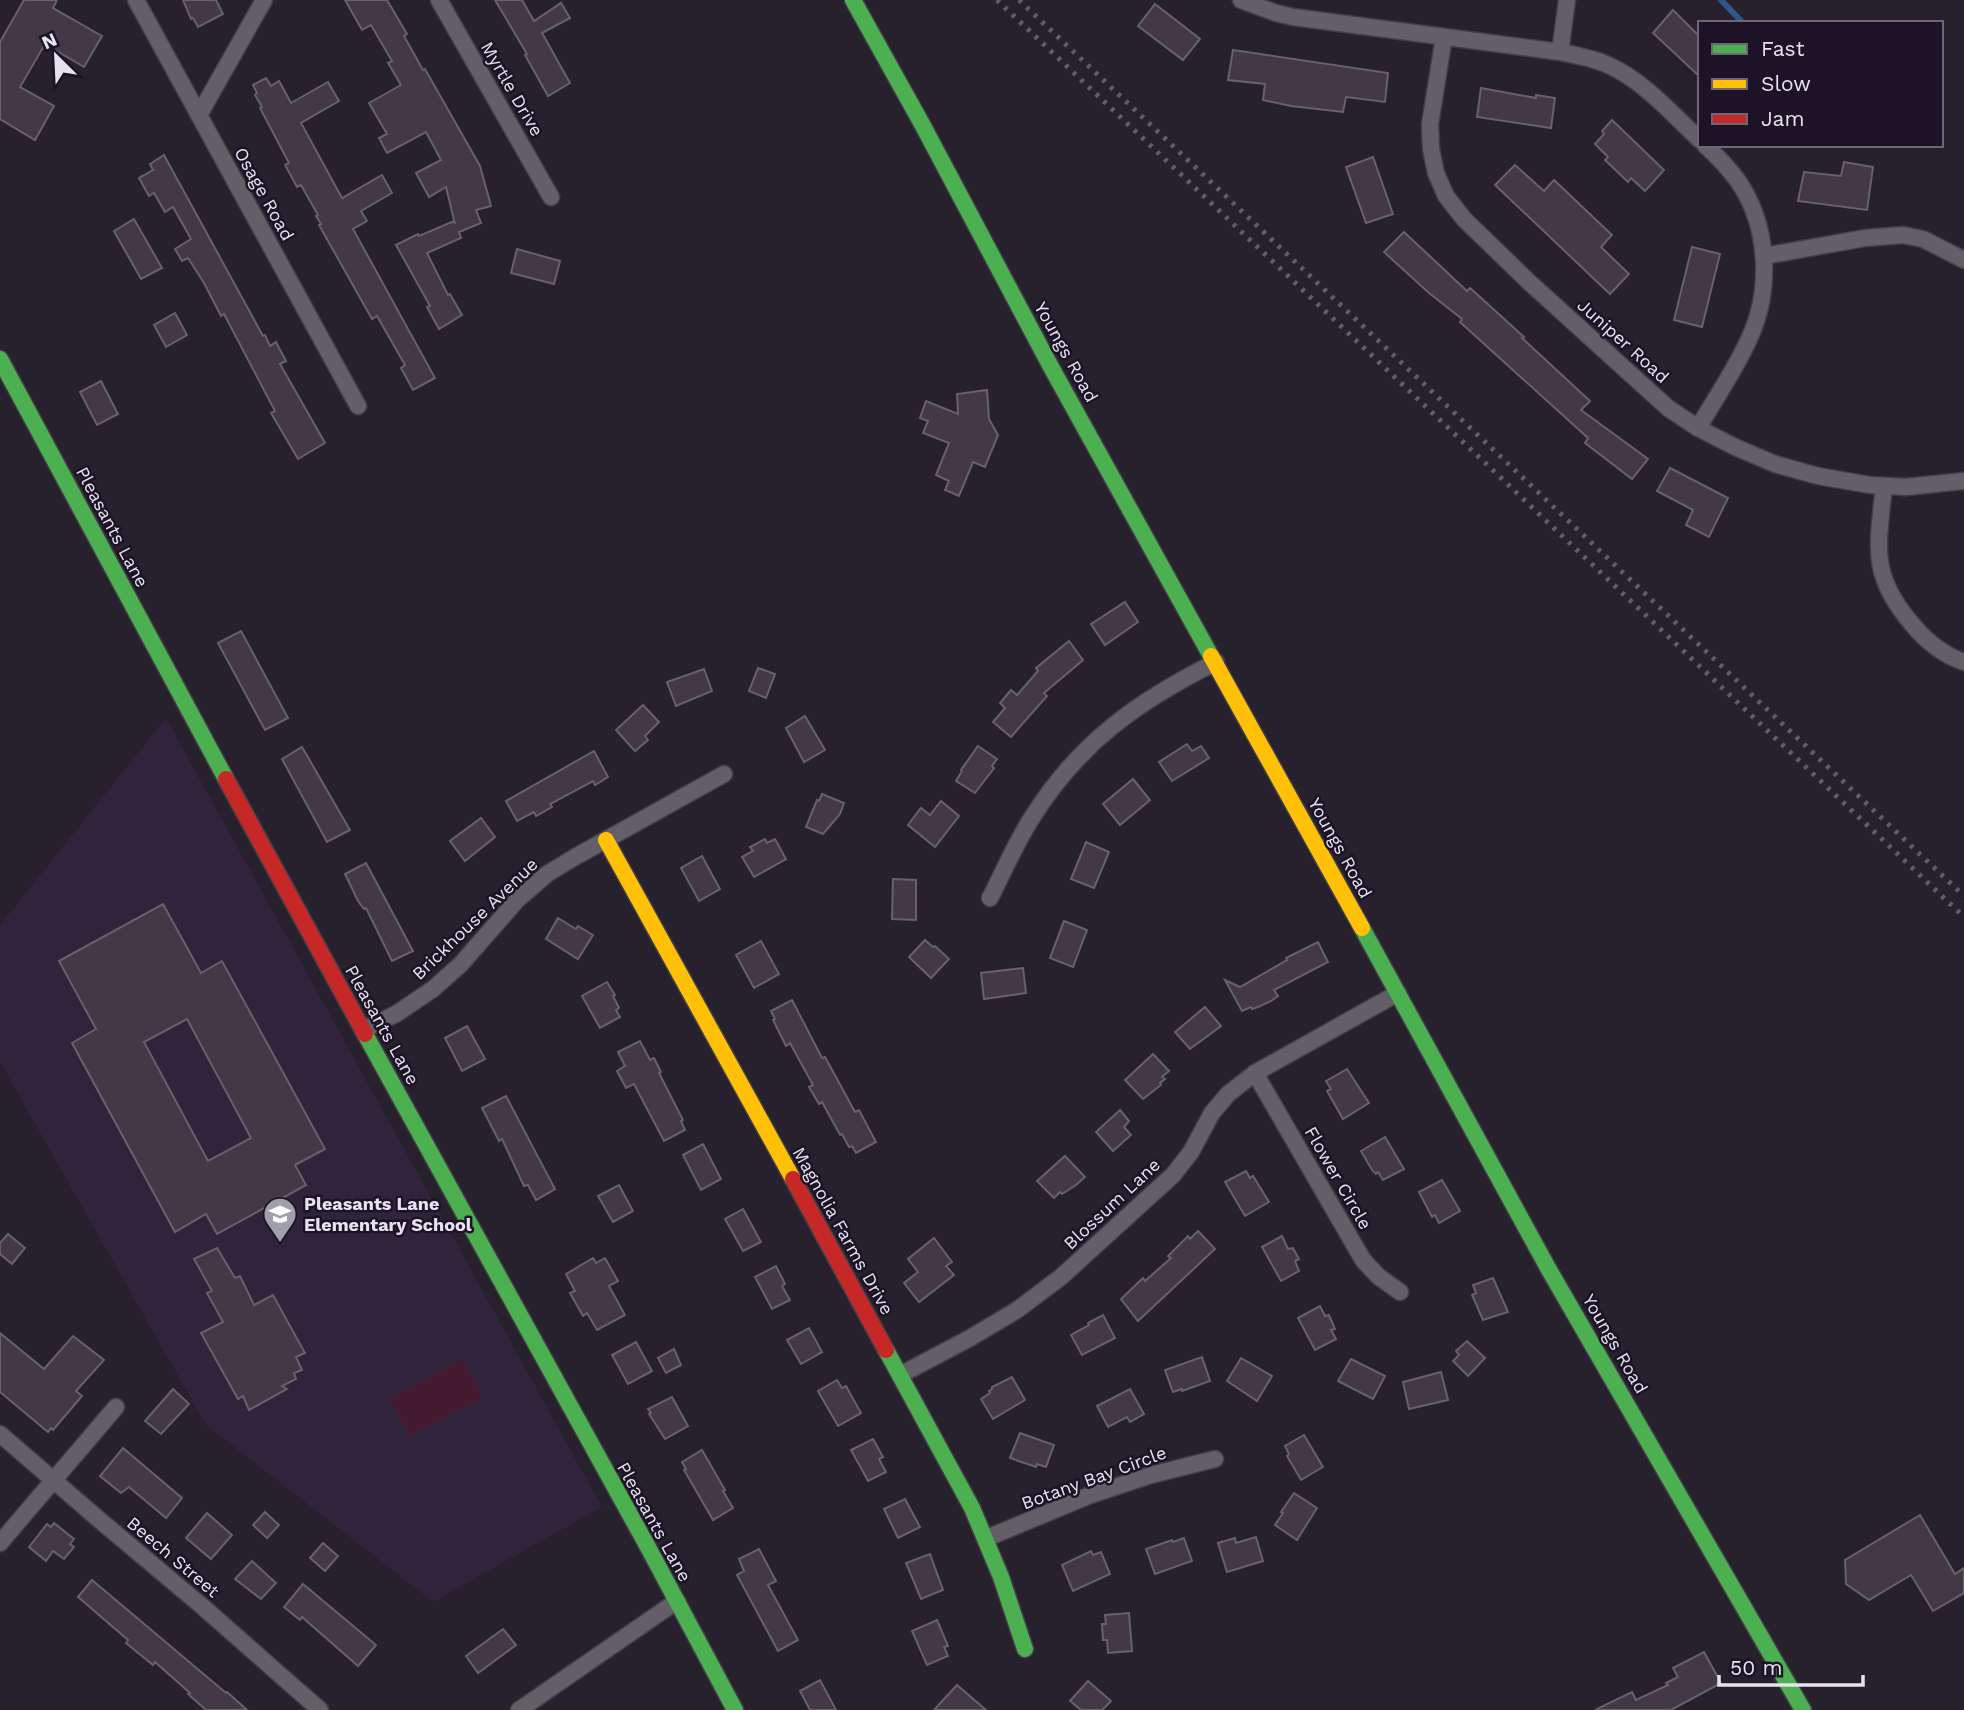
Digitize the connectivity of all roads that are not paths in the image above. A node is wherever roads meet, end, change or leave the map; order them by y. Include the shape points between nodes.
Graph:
1 (136, 0) edge
2 (264, 0) edge
3 (439, 0) edge
4 (853, 0) edge
5 (1241, 0) edge
6 (1567, 0) edge
7 (1444, 37) junction
8 (1560, 51) junction
9 (200, 115) junction
10 (1698, 138) edge
11 (1707, 147) edge
12 (551, 197) dead end
13 (1764, 256) junction
14 (1964, 260) edge
15 (0, 359) edge
16 (358, 406) dead end
17 (1698, 428) junction
18 (1964, 481) edge
19 (1884, 486) junction
20 (1216, 662) junction
21 (1964, 662) edge
22 (724, 774) dead end
23 (606, 840) junction
24 (990, 898) dead end
25 (1398, 993) junction
26 (363, 1030) junction
27 (1255, 1073) junction
28 (1400, 1292) dead end
29 (900, 1375) junction
30 (116, 1407) dead end
31 (0, 1434) edge
32 (1215, 1459) dead end
33 (55, 1481) junction
34 (987, 1538) junction
35 (0, 1543) edge
36 (677, 1601) junction
37 (1025, 1649) dead end
38 (1796, 1708) edge
39 (734, 1709) edge
40 (320, 1710) edge
41 (519, 1710) edge

1 - 9 street, Osage Road
2 - 9 street
3 - 12 street, Myrtle Drive
4 - 20 street, Youngs Road
5 - 7 street via 1276,13
6 - 8 street
7 - 8 street
7 - 17 street, Juniper Road via 1430,124 1436,173 1446,196 1464,219 1603,350 1668,408
8 - 10 street via 1607,65 1634,80
9 - 16 street, Osage Road
11 - 13 street via 1751,204
13 - 14 street via 1903,235 1923,239
13 - 17 street via 1764,284 1750,337
15 - 26 street, Pleasants Lane
17 - 19 street, Juniper Road via 1775,464
18 - 19 street, Juniper Road
19 - 21 street via 1878,546 1885,583 1895,605 1930,643
20 - 24 street via 1131,710 1079,756 1032,818
20 - 25 street, Youngs Road
22 - 23 street, Brickhouse Avenue
23 - 26 street, Brickhouse Avenue via 547,874 433,989
23 - 29 street, Magnolia Farms Drive
25 - 27 street, Blossum Lane
25 - 38 street, Youngs Road
26 - 36 street, Pleasants Lane
27 - 28 street, Flower Circle via 1363,1260
27 - 29 street, Blossum Lane via 1227,1094 1173,1175 1061,1277 1017,1310
29 - 34 street, Magnolia Farms Drive
30 - 33 street
31 - 33 street, Beech Street
32 - 34 street, Botany Bay Circle via 1088,1496
33 - 35 street
33 - 40 street, Beech Street
34 - 37 street, Magnolia Farms Drive
36 - 39 street, Pleasants Lane
36 - 41 street

